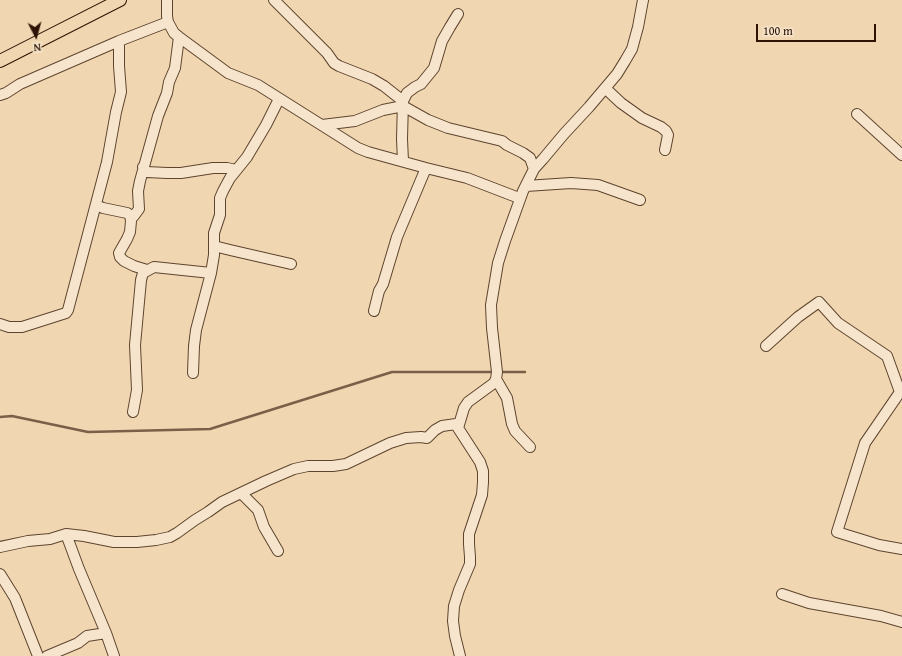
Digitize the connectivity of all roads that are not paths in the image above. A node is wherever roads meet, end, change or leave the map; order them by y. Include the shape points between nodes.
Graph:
1 (120, 0) edge
2 (168, 0) edge
3 (274, 0) edge
4 (643, 0) edge
5 (458, 14) dead end
6 (168, 22) junction
7 (179, 37) junction
8 (119, 41) junction
9 (0, 61) edge
10 (605, 88) junction
11 (0, 95) edge
12 (279, 98) junction
13 (403, 103) junction
14 (857, 114) dead end
15 (322, 126) junction
16 (665, 150) dead end
17 (902, 155) edge
18 (530, 158) junction
19 (543, 159) junction
20 (403, 161) junction
21 (143, 168) junction
22 (426, 168) junction
23 (534, 169) junction
24 (236, 170) junction
25 (522, 195) junction
26 (640, 200) dead end
27 (96, 205) junction
28 (131, 218) junction
29 (214, 246) junction
30 (291, 264) dead end
31 (147, 270) junction
32 (211, 273) junction
33 (374, 312) dead end
34 (0, 324) edge
35 (766, 346) dead end
36 (193, 373) dead end
37 (898, 373) edge
38 (496, 379) junction
39 (901, 393) edge
40 (133, 412) dead end
41 (458, 428) junction
42 (530, 447) dead end
43 (241, 493) junction
44 (66, 534) junction
45 (0, 547) edge
46 (902, 549) edge
47 (278, 551) dead end
48 (0, 574) edge
49 (782, 594) dead end
50 (902, 622) edge
51 (106, 633) junction
52 (38, 656) edge
53 (47, 656) edge
54 (114, 656) edge
55 (460, 656) edge

1 - 9 main road
2 - 6 street
3 - 13 street via 339,66 372,79
4 - 10 street via 632,49
5 - 13 street via 442,41 434,68 421,84 407,93
6 - 7 street
6 - 8 street
7 - 12 street via 228,72 258,85
7 - 21 street via 167,94
8 - 11 street
8 - 27 street via 121,92
10 - 16 street via 642,118 666,131 668,135
10 - 19 street
12 - 15 street
12 - 24 street via 255,144
13 - 15 street via 355,121
13 - 18 street via 428,120 448,128 502,141
13 - 20 street
14 - 17 street
15 - 20 street via 358,148
18 - 19 street
18 - 23 street
19 - 23 street
20 - 22 street
21 - 24 street via 148,172 162,173 213,168
21 - 28 street via 138,191 139,209
22 - 25 street
22 - 33 street via 398,237
23 - 25 street
24 - 29 street via 220,198 220,215 214,233
25 - 26 street via 571,183 598,185
25 - 38 street via 498,263 491,305
27 - 28 street via 127,213
27 - 34 street via 66,313 22,327
28 - 31 street via 130,232 119,253 120,257 134,266
29 - 30 street
29 - 32 street
31 - 32 street via 154,267
31 - 40 street via 141,280 135,345 136,390
32 - 36 street via 196,330
35 - 37 street via 819,302 838,323 887,356
37 - 39 street
38 - 41 street via 468,402
38 - 42 street via 507,398 515,431
39 - 46 street via 865,443 837,532
41 - 43 street via 456,424 442,426 428,438 390,442 346,464 294,469
41 - 55 street via 483,471 482,495 469,534 470,564 454,606 453,621
43 - 44 street via 222,502 170,537 137,542 114,542
43 - 47 street via 258,510 264,527
44 - 45 street
44 - 51 street
48 - 52 street via 15,598
49 - 50 street
51 - 53 street via 87,636 78,643
51 - 54 street

